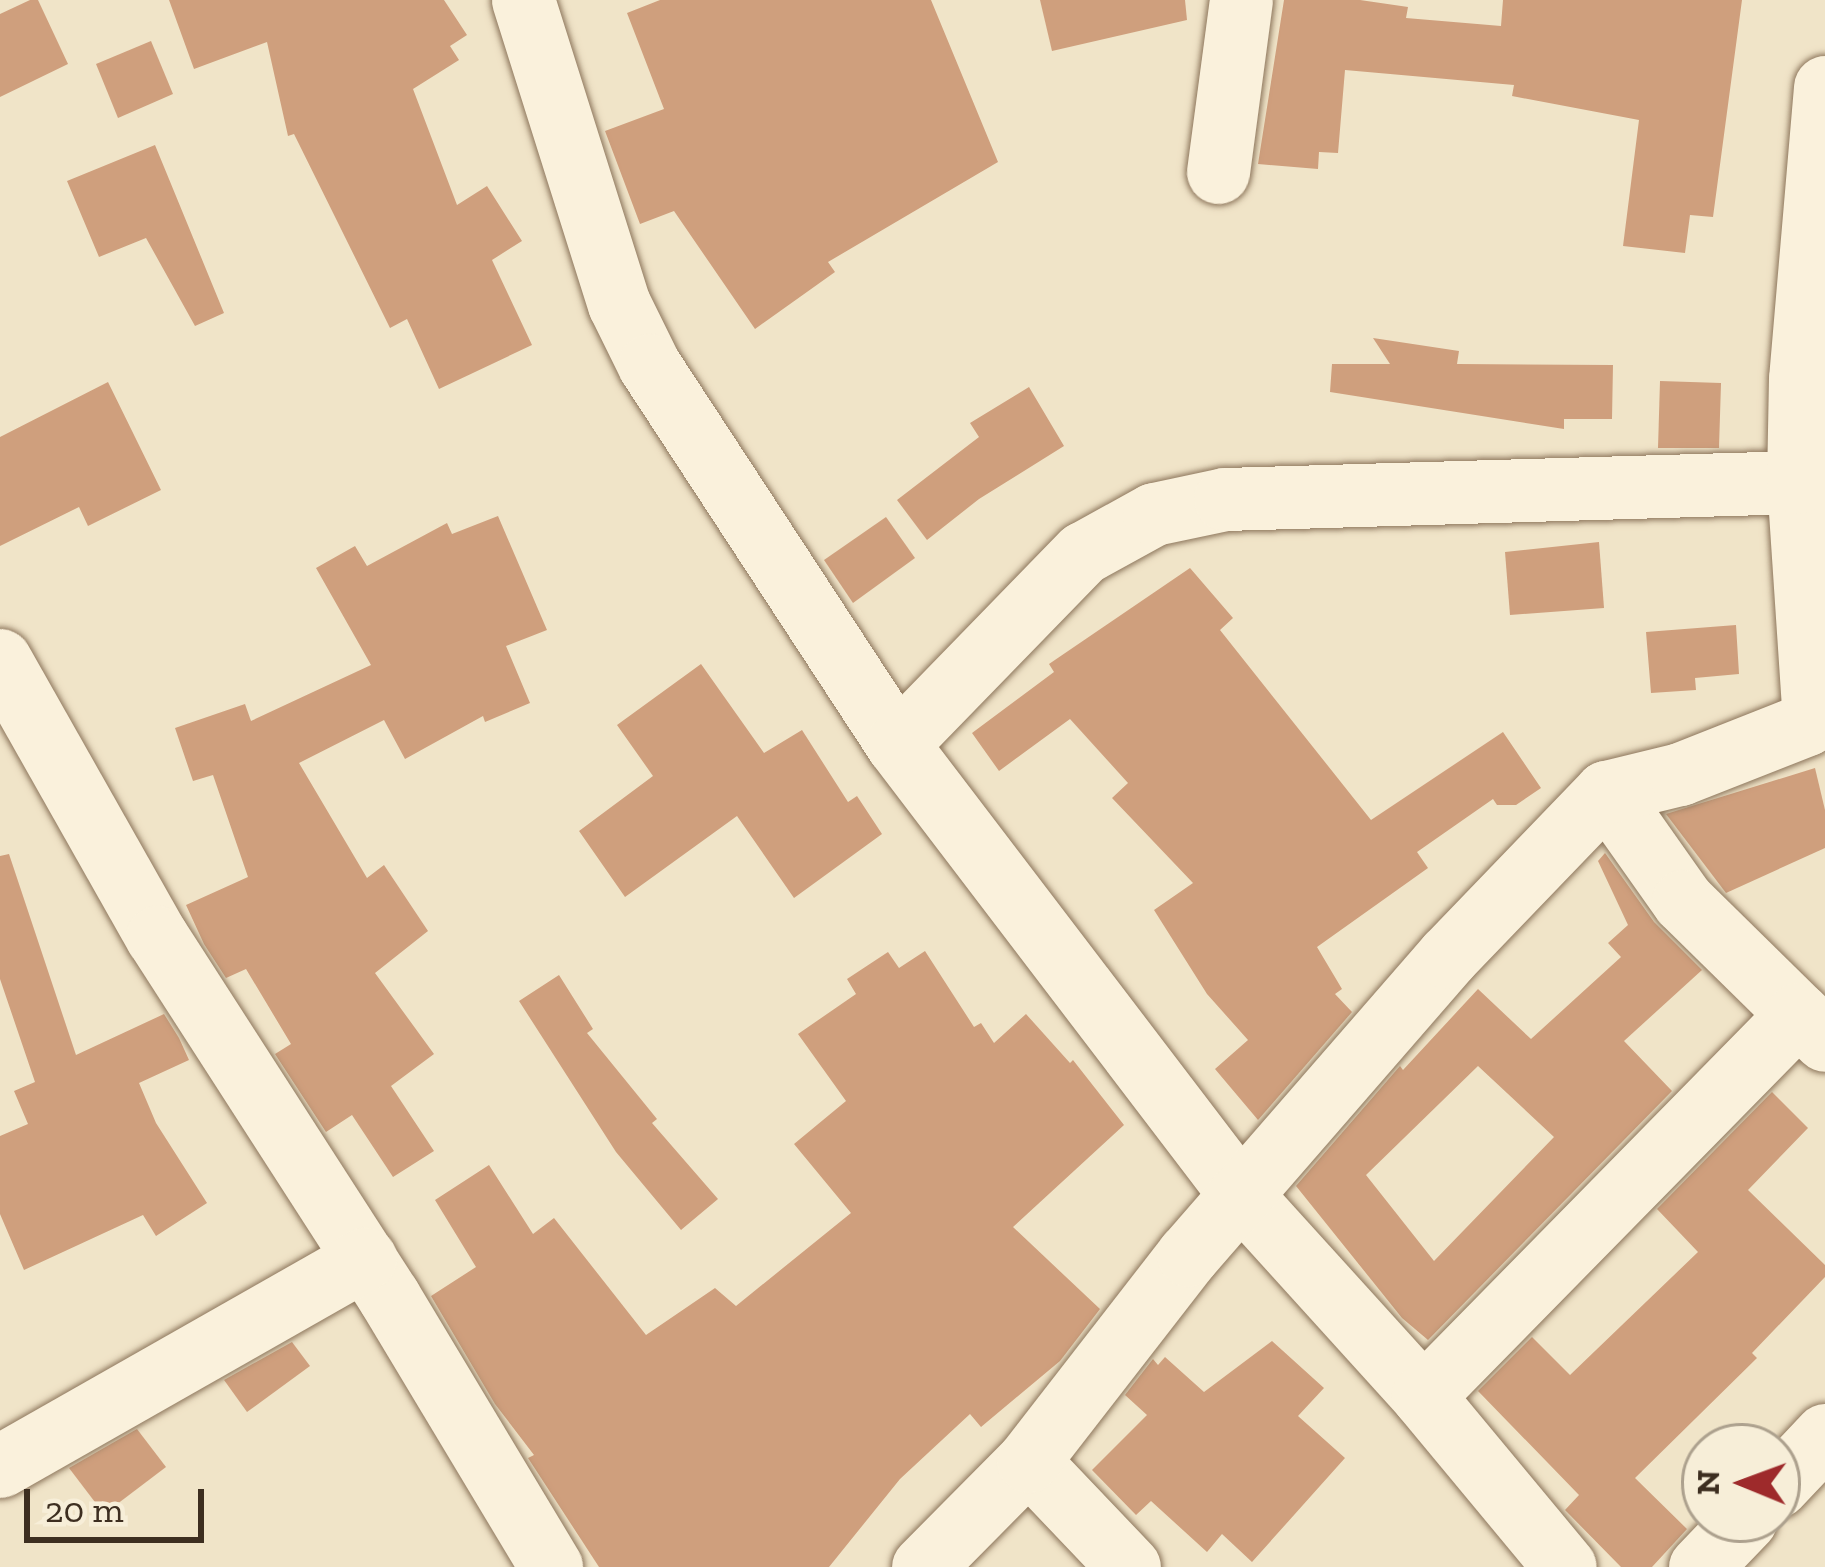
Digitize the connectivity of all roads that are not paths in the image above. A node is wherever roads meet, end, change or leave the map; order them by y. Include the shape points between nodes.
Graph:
1 (523, 0) edge
2 (1241, 0) edge
3 (1825, 87) edge
4 (1218, 172) dead end
5 (1798, 482) junction
6 (0, 660) edge
7 (897, 744) junction
8 (1606, 792) junction
9 (1812, 1027) edge
10 (1240, 1194) junction
11 (365, 1259) junction
12 (1424, 1396) junction
13 (1825, 1436) edge
14 (1028, 1461) junction
15 (1801, 1461) edge
16 (0, 1466) edge
17 (1723, 1543) edge
18 (551, 1567) edge
19 (922, 1567) edge
20 (1130, 1567) edge
21 (1565, 1567) edge
22 (1700, 1567) edge

1 - 7 street via 620,304 649,364
2 - 4 street
3 - 5 street
5 - 7 street via 1225,500 1154,514 1083,554
5 - 8 street via 1813,684 1807,724 1680,774
6 - 11 street via 157,937
7 - 10 street
8 - 9 street via 1683,901
8 - 10 street via 1447,957
9 - 12 street
10 - 12 street
10 - 14 street
11 - 16 street
11 - 18 street
12 - 21 street
13 - 15 street
14 - 19 street
14 - 20 street
17 - 22 street

